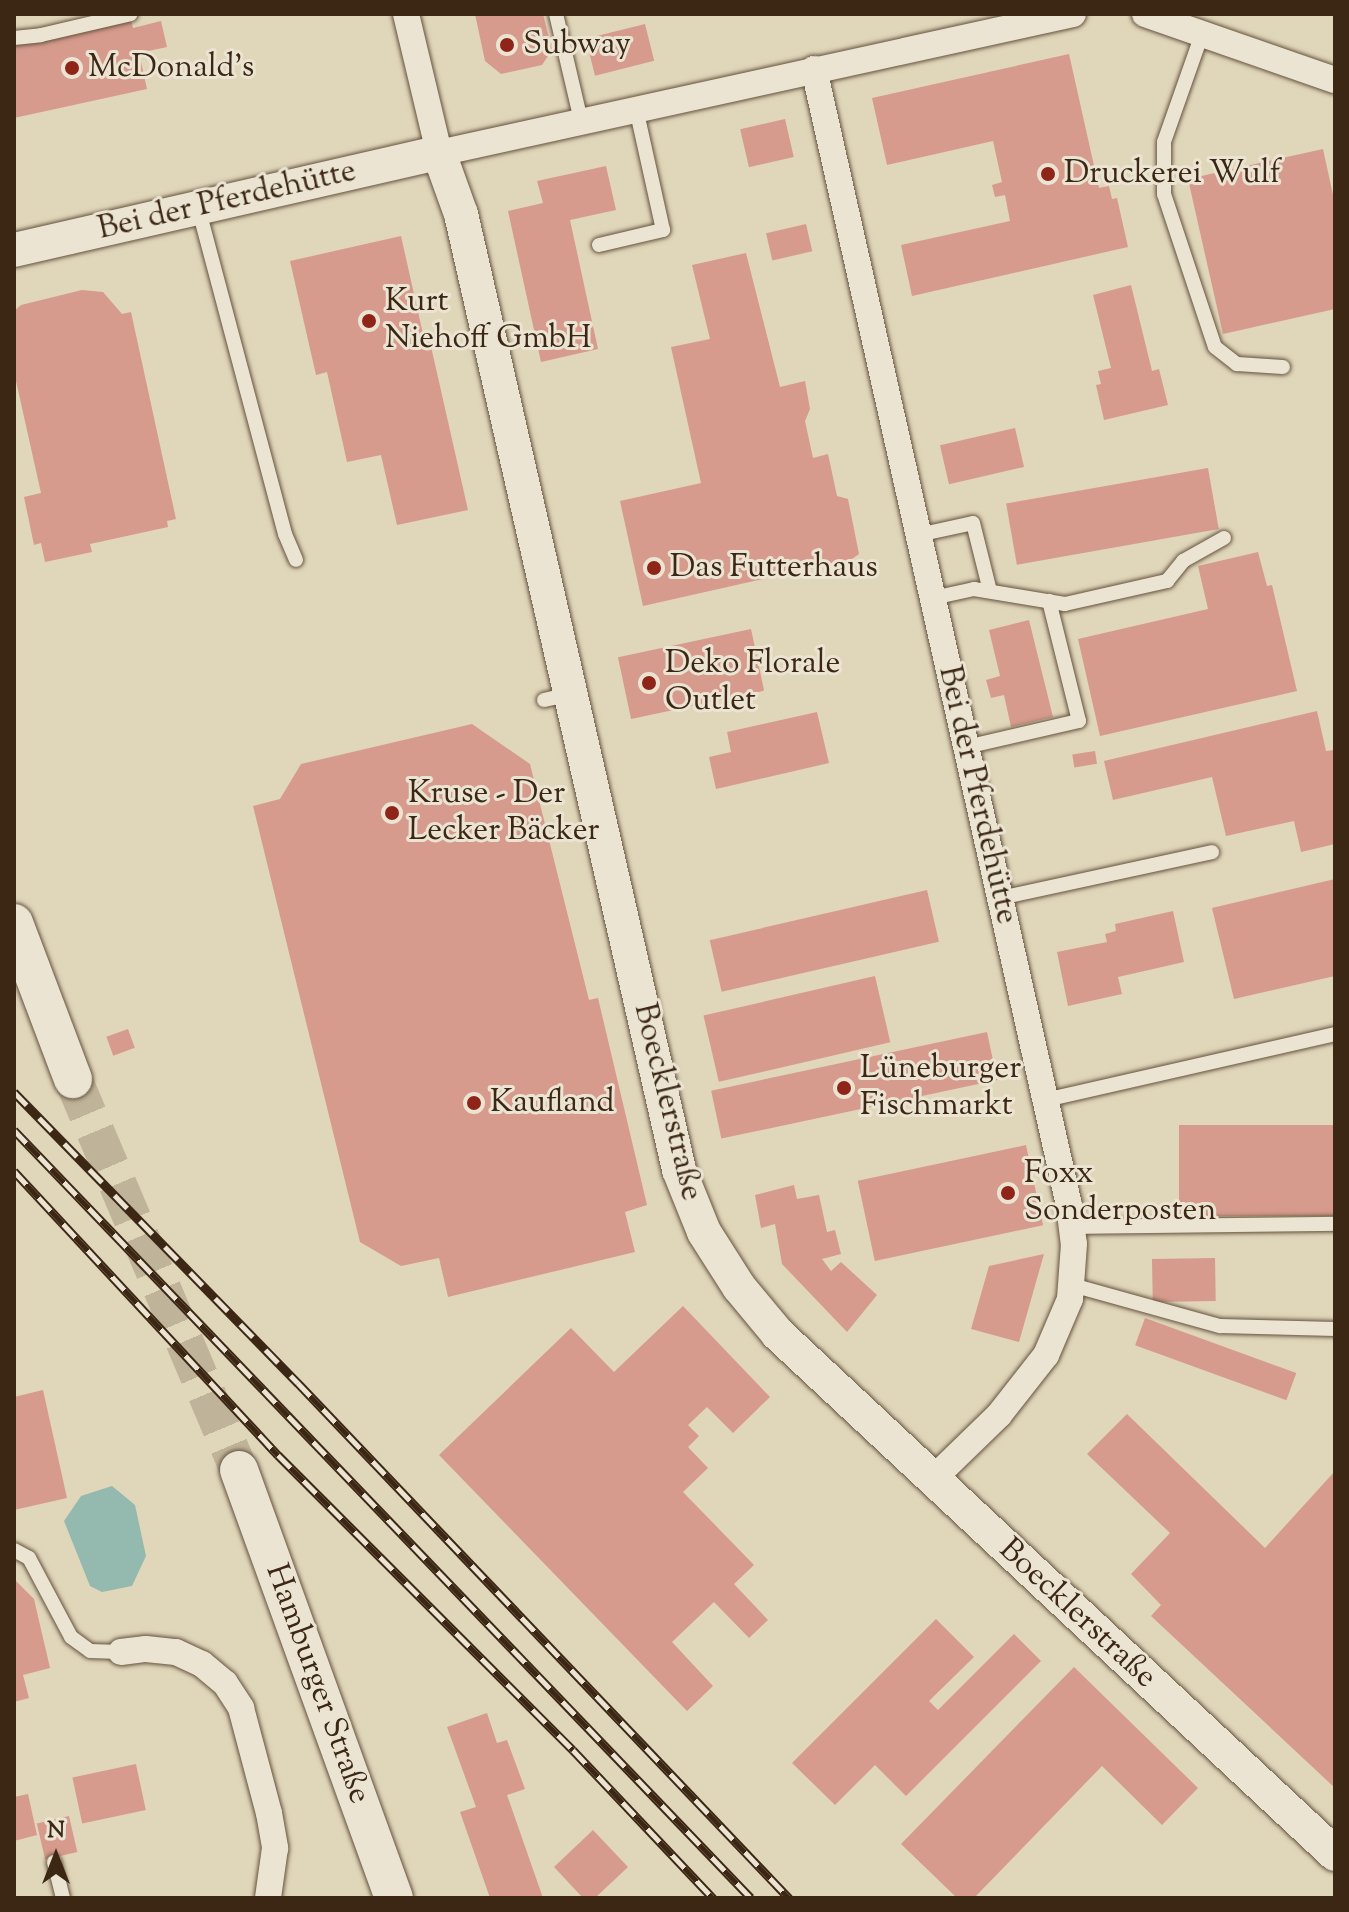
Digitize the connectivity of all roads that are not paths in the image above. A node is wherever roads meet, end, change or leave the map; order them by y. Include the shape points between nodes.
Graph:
1 (131, 14) edge
2 (406, 14) edge
3 (556, 14) edge
4 (1073, 14) edge
5 (1145, 14) edge
6 (1202, 34) junction
7 (14, 38) edge
8 (814, 69) junction
9 (1335, 80) edge
10 (636, 108) junction
11 (581, 121) junction
12 (439, 153) junction
13 (198, 207) junction
14 (599, 245) dead end
15 (14, 250) edge
16 (1283, 367) dead end
17 (918, 535) junction
18 (1224, 538) dead end
19 (296, 560) dead end
20 (990, 591) junction
21 (933, 598) junction
22 (1049, 601) junction
23 (966, 747) junction
24 (1212, 852) dead end
25 (1000, 898) junction
26 (14, 923) edge
27 (1335, 1034) edge
28 (73, 1079) tunnel mouth
29 (1045, 1100) junction
30 (1335, 1224) edge
31 (1072, 1227) junction
32 (1072, 1285) junction
33 (1335, 1329) edge
34 (239, 1470) tunnel mouth
35 (933, 1479) junction
36 (14, 1550) edge
37 (121, 1652) joint
38 (1335, 1854) edge
39 (54, 1862) dead end
40 (391, 1893) edge
41 (63, 1898) edge
42 (268, 1898) edge

1 - 7 lane
2 - 12 street
3 - 11 lane
4 - 8 street, Bei der Pferdehütte
5 - 6 street
6 - 9 street
6 - 16 lane via 1164,142 1164,194 1215,347 1237,364
8 - 10 street, Bei der Pferdehütte
8 - 17 street, Bei der Pferdehütte
10 - 11 street, Bei der Pferdehütte
10 - 14 lane via 663,230
11 - 12 street, Bei der Pferdehütte
12 - 13 street, Bei der Pferdehütte
12 - 35 street, Boecklerstraße via 461,214 557,697 690,1201 720,1261 758,1311
13 - 15 street, Bei der Pferdehütte
13 - 19 lane
17 - 20 lane via 973,523
17 - 21 street, Bei der Pferdehütte
18 - 22 lane via 1183,561 1167,581 1065,604
20 - 21 lane
20 - 22 lane
21 - 23 street, Bei der Pferdehütte
22 - 23 lane via 1079,721
23 - 25 street, Bei der Pferdehütte
24 - 25 lane
25 - 29 street, Bei der Pferdehütte
26 - 28 main road
27 - 29 lane
29 - 31 street, Bei der Pferdehütte
30 - 31 lane
31 - 32 street, Bei der Pferdehütte
32 - 33 lane via 1220,1326
32 - 35 street, Bei der Pferdehütte via 1059,1327 1025,1385
34 - 40 main road, Hamburger Straße
35 - 38 street, Boecklerstraße
36 - 37 lane via 29,1558 71,1637 90,1651
37 - 42 street via 176,1652 202,1664 225,1683 241,1708 275,1848
39 - 41 lane

